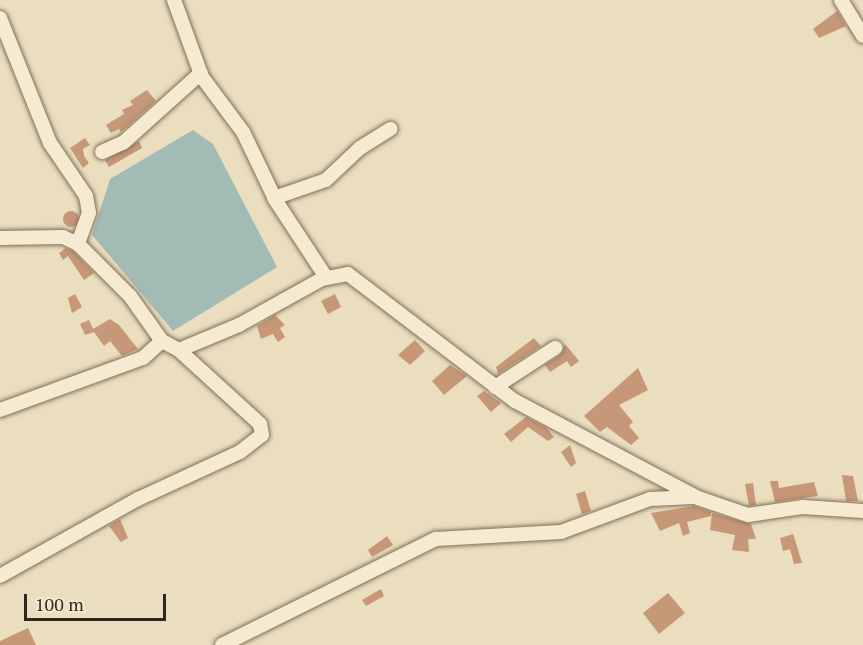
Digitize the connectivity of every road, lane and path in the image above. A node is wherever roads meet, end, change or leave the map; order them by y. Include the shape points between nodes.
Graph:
1 (174, 0) edge
2 (841, 0) edge
3 (0, 18) edge
4 (863, 36) edge
5 (201, 73) junction
6 (391, 129) dead end
7 (102, 152) dead end
8 (274, 198) junction
9 (0, 238) edge
10 (78, 244) junction
11 (326, 277) junction
12 (162, 341) junction
13 (555, 348) dead end
14 (179, 350) junction
15 (495, 387) junction
16 (0, 410) edge
17 (698, 498) junction
18 (863, 511) edge
19 (0, 576) edge
20 (222, 645) edge

1 - 5 street
2 - 4 street
3 - 10 street via 50,143 88,203 88,222
5 - 7 street via 124,142
5 - 8 street via 243,132
6 - 8 street via 360,148 326,180
8 - 11 street
9 - 10 street via 63,237
10 - 12 street via 130,296
11 - 14 street via 239,325
11 - 15 street via 342,272 360,281
12 - 14 street
12 - 16 street via 143,358
13 - 15 street
14 - 19 street via 260,424 262,435 232,456 138,499
15 - 17 street
17 - 18 street via 748,515 802,507
17 - 20 street via 650,498 561,532 440,539

